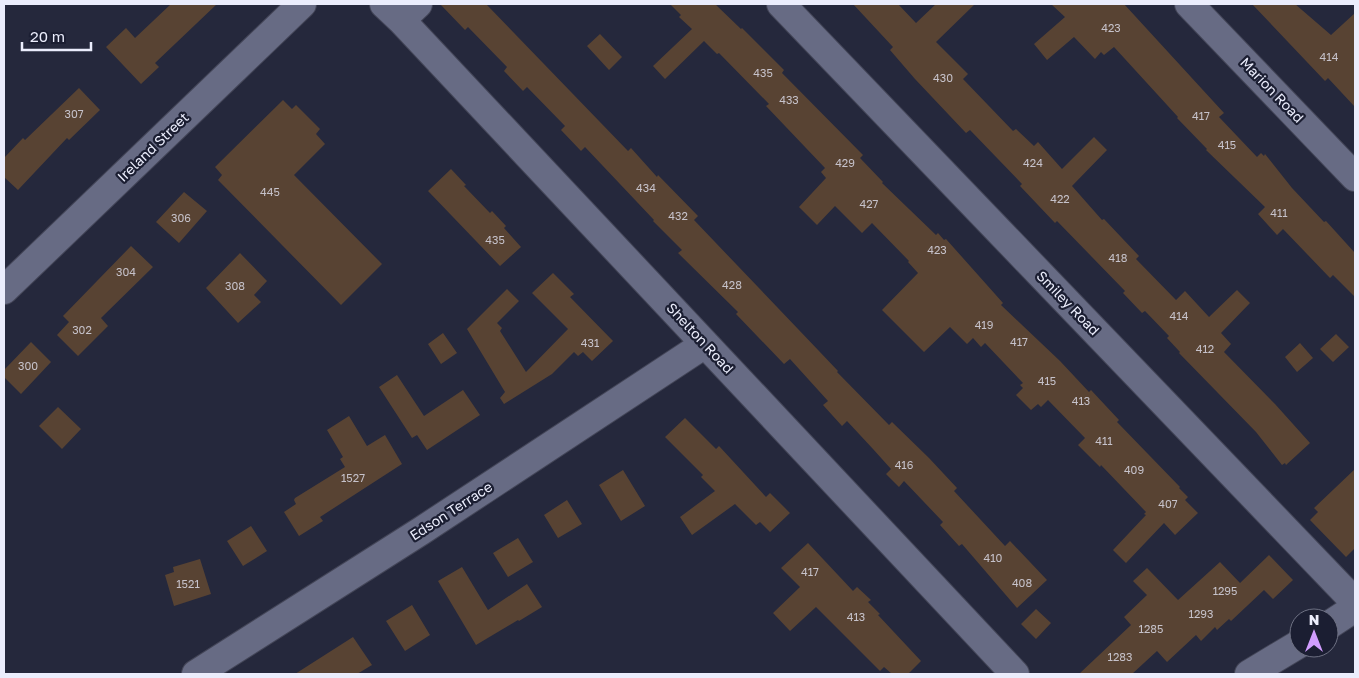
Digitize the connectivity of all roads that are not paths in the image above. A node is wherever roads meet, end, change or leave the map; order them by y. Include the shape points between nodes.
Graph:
1 (302, 4) edge
2 (781, 4) edge
3 (1189, 4) edge
4 (401, 9) edge
5 (1355, 177) edge
6 (4, 290) edge
7 (705, 344) junction
8 (1355, 602) edge
9 (1355, 608) edge
10 (1339, 618) edge
11 (1289, 651) edge
12 (1255, 673) edge
13 (196, 674) edge
14 (1015, 674) edge

1 - 6 street, Ireland Street
2 - 8 street, Smiley Road
3 - 5 street, Marion Road
4 - 7 street, Shelton Road
7 - 13 street, Edson Terrace
7 - 14 street, Shelton Road
9 - 10 street
11 - 12 street

